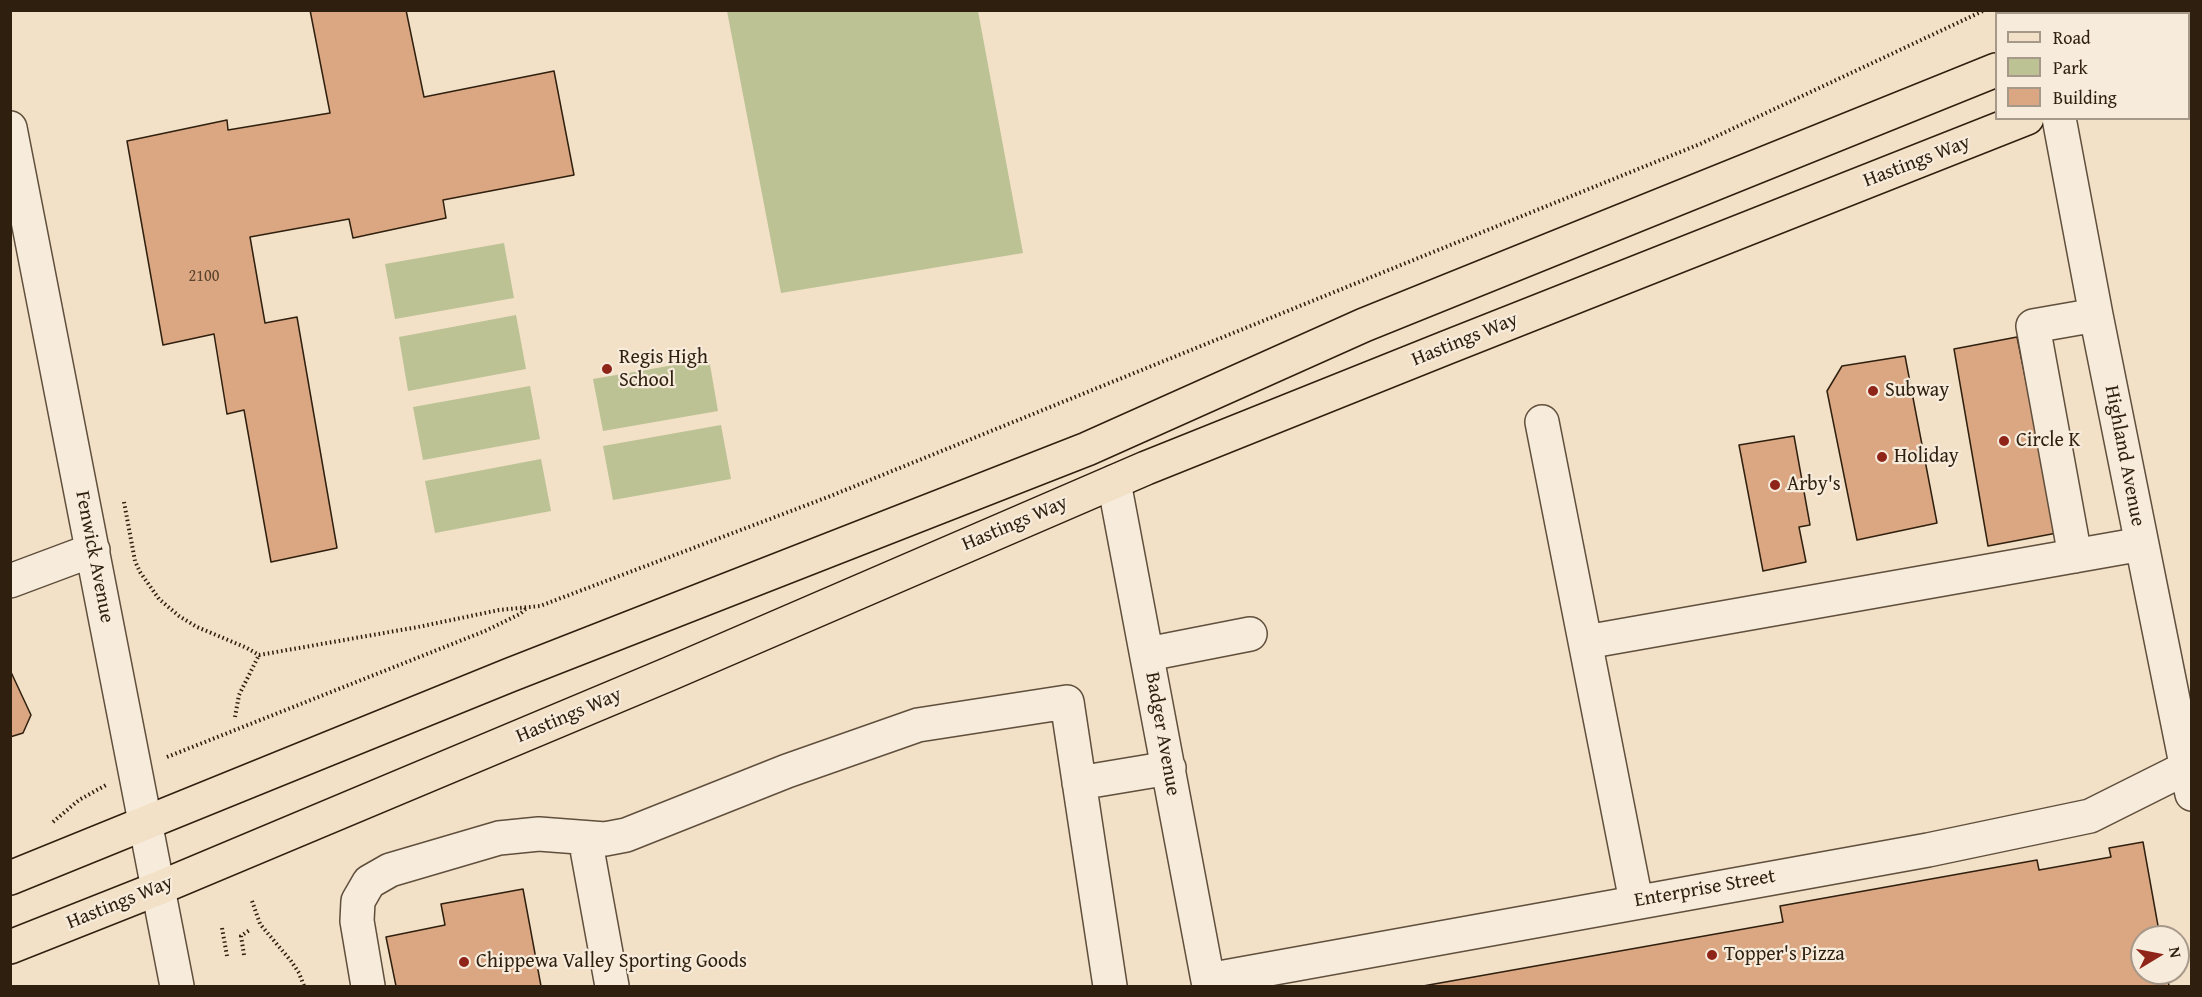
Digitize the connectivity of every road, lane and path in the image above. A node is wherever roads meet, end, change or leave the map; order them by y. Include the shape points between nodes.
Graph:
1 (1984, 10) edge
2 (1995, 70) edge
3 (2022, 120) edge
4 (2059, 120) edge
5 (10, 128) edge
6 (2096, 315) junction
7 (1364, 325) junction
8 (1542, 422) dead end
9 (1114, 482) junction
10 (124, 502) dead end
11 (2142, 544) junction
12 (93, 550) junction
13 (2075, 556) junction
14 (10, 581) edge
15 (529, 607) junction
16 (1250, 634) dead end
17 (1586, 642) junction
18 (1148, 654) junction
19 (259, 656) junction
20 (235, 717) dead end
21 (1169, 768) junction
22 (135, 772) junction
23 (2190, 776) edge
24 (1079, 783) junction
25 (145, 822) junction
26 (49, 825) dead end
27 (585, 838) junction
28 (10, 878) edge
29 (159, 888) junction
30 (252, 901) dead end
31 (1636, 901) junction
32 (222, 928) dead end
33 (251, 929) dead end
34 (10, 947) edge
35 (244, 955) dead end
36 (228, 956) dead end
37 (1208, 983) edge
38 (177, 987) edge
39 (303, 987) edge
40 (368, 987) edge
41 (612, 987) edge
42 (1110, 987) edge

1 - 15 path via 1700,144 828,497
2 - 7 main road
3 - 9 main road, Hastings Way
4 - 6 street, Highland Avenue
5 - 12 street, Fenwick Avenue
6 - 11 street, Highland Avenue
6 - 13 street via 2032,326
7 - 9 main road via 1253,394 1144,441 1116,466
7 - 25 main road via 1087,449
8 - 17 street
9 - 18 street, Badger Avenue
9 - 29 main road, Hastings Way
10 - 19 path via 135,561 159,599 197,627
11 - 13 street
11 - 23 street, Highland Avenue
12 - 14 street
12 - 22 street, Fenwick Avenue
13 - 17 street
15 - 19 path
15 - 22 path via 485,631
16 - 18 street
17 - 31 street
18 - 21 street, Badger Avenue
19 - 20 path via 239,695
21 - 24 street
21 - 37 street, Badger Avenue
22 - 25 street, Fenwick Avenue
22 - 26 path via 90,793
23 - 31 street, Enterprise Street via 2090,816 1928,850
24 - 27 street via 1067,702 918,725 787,771 626,835
24 - 42 street
25 - 28 main road
25 - 29 street, Fenwick Avenue
27 - 40 street via 539,834 499,838 390,870 369,882 358,900 357,921
27 - 41 street
29 - 34 main road, Hastings Way
29 - 38 street, Fenwick Avenue
30 - 39 path via 260,924 291,961
31 - 37 street, Enterprise Street
32 - 36 path
33 - 35 path via 241,936

